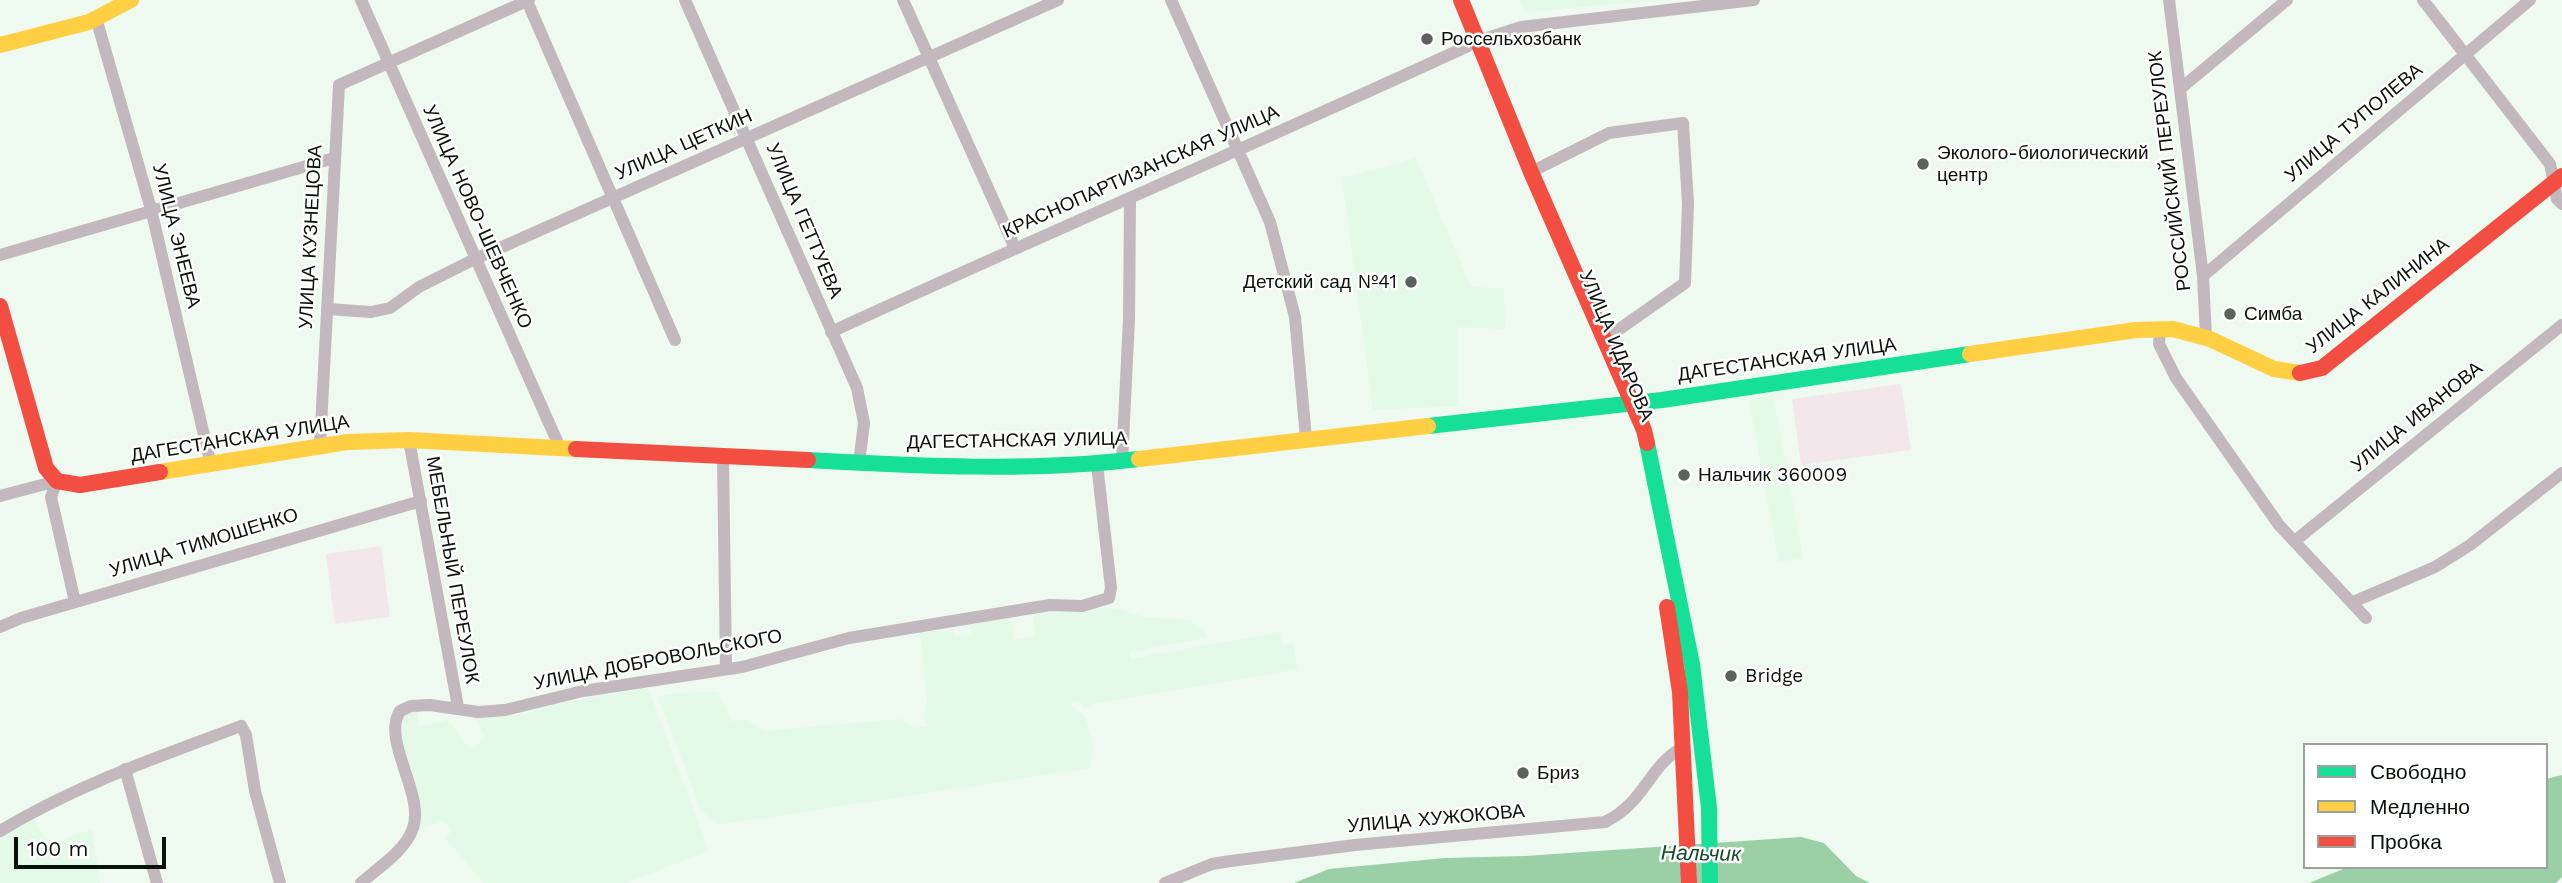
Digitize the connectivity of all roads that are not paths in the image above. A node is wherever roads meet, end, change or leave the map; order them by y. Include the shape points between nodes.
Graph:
1 (131, 0) edge
2 (361, 0) edge
3 (685, 0) edge
4 (903, 0) edge
5 (1058, 0) edge
6 (1171, 0) edge
7 (1448, 0) edge
8 (1461, 0) edge
9 (1754, 0) edge
10 (2169, 0) edge
11 (2287, 0) edge
12 (2423, 0) edge
13 (2530, 0) edge
14 (528, 1) edge
15 (1717, 2) edge
16 (96, 18) junction
17 (1473, 44) junction
18 (0, 46) edge
19 (2464, 55) junction
20 (928, 58) junction
21 (387, 63) junction
22 (2180, 89) junction
23 (747, 138) junction
24 (1240, 151) junction
25 (334, 158) junction
26 (1531, 172) junction
27 (2558, 180) edge
28 (613, 197) junction
29 (1130, 200) junction
30 (2562, 204) edge
31 (150, 209) junction
32 (1015, 248) junction
33 (0, 255) edge
34 (475, 259) junction
35 (2203, 276) junction
36 (0, 306) edge
37 (327, 309) junction
38 (2562, 325) edge
39 (2160, 328) junction
40 (831, 332) junction
41 (2206, 337) junction
42 (675, 340) dead end
43 (1604, 340) junction
44 (1627, 402) junction
45 (1306, 438) junction
46 (409, 440) junction
47 (320, 446) junction
48 (561, 450) junction
49 (723, 458) junction
50 (1122, 462) junction
51 (859, 463) junction
52 (1097, 464) junction
53 (211, 465) junction
54 (2562, 473) edge
55 (57, 481) junction
56 (0, 496) edge
57 (421, 500) junction
58 (2295, 540) junction
59 (75, 602) junction
60 (2353, 602) junction
61 (2366, 618) dead end
62 (0, 627) edge
63 (726, 669) junction
64 (458, 707) junction
65 (1682, 748) junction
66 (125, 769) junction
67 (0, 831) edge
68 (158, 883) edge
69 (281, 883) edge
70 (361, 883) edge
71 (1165, 883) edge
72 (1689, 883) edge
73 (1710, 883) edge

1 - 16 street
2 - 21 street, УЛИЦА НОВО-ШЕВЧЕНКО
3 - 23 street, УЛИЦА ГЕТТУЕВА
4 - 20 street
5 - 20 street, УЛИЦА ЦЕТКИН
6 - 24 street
7 - 17 street, УЛИЦА ИДАРОВА
8 - 17 street, УЛИЦА ИДАРОВА
9 - 15 street, КРАСНОПАРТИЗАНСКАЯ УЛИЦА
10 - 22 street, РОССИЙСКИЙ ПЕРЕУЛОК
11 - 22 street
12 - 19 street
13 - 19 street, УЛИЦА ТУПОЛЕВА
14 - 21 street
14 - 28 street
15 - 17 street, КРАСНОПАРТИЗАНСКАЯ УЛИЦА via 1521,27
16 - 18 street
16 - 31 street, УЛИЦА ЭНЕЕВА
17 - 24 street, КРАСНОПАРТИЗАНСКАЯ УЛИЦА
17 - 26 street, УЛИЦА ИДАРОВА
17 - 44 street, УЛИЦА ИДАРОВА via 1530,201
19 - 27 street
19 - 35 street, УЛИЦА ТУПОЛЕВА
20 - 23 street, УЛИЦА ЦЕТКИН
20 - 32 street
21 - 25 street, УЛИЦА КУЗНЕЦОВА via 339,85
21 - 34 street, УЛИЦА НОВО-ШЕВЧЕНКО
22 - 35 street, РОССИЙСКИЙ ПЕРЕУЛОК
23 - 28 street, УЛИЦА ЦЕТКИН
23 - 40 street, УЛИЦА ГЕТТУЕВА
24 - 29 street, КРАСНОПАРТИЗАНСКАЯ УЛИЦА
24 - 45 street via 1270,222 1295,317
25 - 31 street
25 - 37 street, УЛИЦА КУЗНЕЦОВА
26 - 43 street, УЛИЦА ИДАРОВА
26 - 43 street via 1609,133 1683,123 1688,202 1685,283
27 - 30 street via 2557,198
27 - 41 street, УЛИЦА КАЛИНИНА via 2420,293 2312,373 2283,372
28 - 34 street, УЛИЦА ЦЕТКИН
28 - 42 street
29 - 32 street, КРАСНОПАРТИЗАНСКАЯ УЛИЦА
29 - 50 street
31 - 33 street
31 - 53 street, УЛИЦА ЭНЕЕВА
32 - 40 street, КРАСНОПАРТИЗАНСКАЯ УЛИЦА
34 - 37 street, УЛИЦА ЦЕТКИН via 419,287 390,308 372,312
34 - 48 street, УЛИЦА НОВО-ШЕВЧЕНКО
35 - 41 street, РОССИЙСКИЙ ПЕРЕУЛОК
36 - 55 street via 46,468
37 - 47 street, УЛИЦА КУЗНЕЦОВА
38 - 58 street, УЛИЦА ИВАНОВА
39 - 41 street, УЛИЦА КАЛИНИНА
39 - 44 street, ДАГЕСТАНСКАЯ УЛИЦА
39 - 58 street via 2159,344 2176,378 2279,525
40 - 51 street, УЛИЦА ГЕТТУЕВА via 862,406
43 - 44 street, УЛИЦА ИДАРОВА
44 - 45 street, ДАГЕСТАНСКАЯ УЛИЦА
44 - 65 street, УЛИЦА ИДАРОВА via 1671,624
44 - 73 street, УЛИЦА ИДАРОВА via 1650,455 1692,664 1709,808
45 - 50 street, ДАГЕСТАНСКАЯ УЛИЦА
46 - 47 street, ДАГЕСТАНСКАЯ УЛИЦА
46 - 48 street, ДАГЕСТАНСКАЯ УЛИЦА
46 - 57 street, МЕБЕЛЬНЫЙ ПЕРЕУЛОК
47 - 53 street, ДАГЕСТАНСКАЯ УЛИЦА
48 - 49 street, ДАГЕСТАНСКАЯ УЛИЦА
49 - 51 street, ДАГЕСТАНСКАЯ УЛИЦА
49 - 63 street
50 - 52 street, ДАГЕСТАНСКАЯ УЛИЦА
51 - 52 street, ДАГЕСТАНСКАЯ УЛИЦА
52 - 63 street, УЛИЦА ДОБРОВОЛЬСКОГО via 1109,598 1082,606 1050,605 849,638
53 - 55 street, ДАГЕСТАНСКАЯ УЛИЦА via 80,485
54 - 60 street via 2435,567
55 - 56 street, ДАГЕСТАНСКАЯ УЛИЦА
55 - 59 street via 51,497
57 - 59 street, УЛИЦА ТИМОШЕНКО
57 - 64 street, МЕБЕЛЬНЫЙ ПЕРЕУЛОК
58 - 60 street
59 - 62 street, УЛИЦА ТИМОШЕНКО
60 - 61 street
63 - 64 street, УЛИЦА ДОБРОВОЛЬСКОГО via 583,691 505,710 465,712
64 - 70 street, УЛИЦА ДОБРОВОЛЬСКОГО via 411,706 398,715 395,731 410,788 413,829
65 - 71 street, УЛИЦА ХУЖОКОВА via 1662,762 1629,807 1605,822 1231,861
65 - 72 street, УЛИЦА ИДАРОВА
66 - 67 street via 42,806
66 - 68 street
66 - 69 street via 241,726

